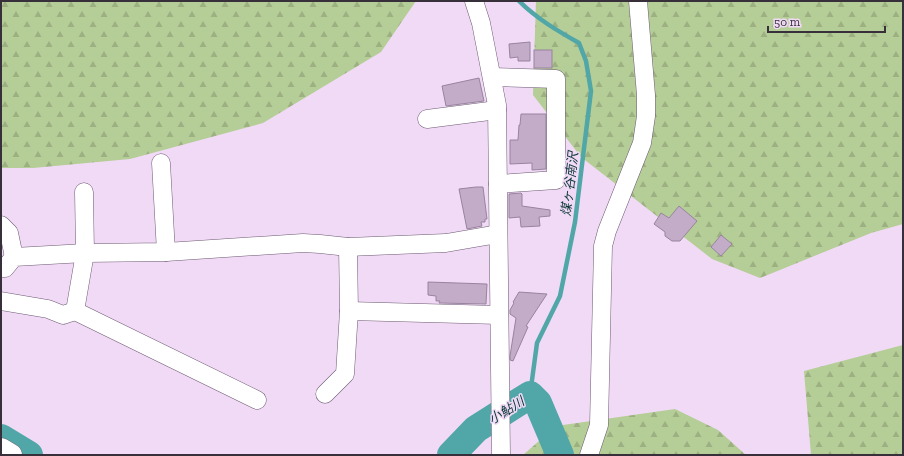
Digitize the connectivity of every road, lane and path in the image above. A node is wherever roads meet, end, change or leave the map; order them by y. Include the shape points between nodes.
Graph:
1 (474, 1) edge
2 (638, 1) edge
3 (492, 77) junction
4 (497, 110) junction
5 (427, 119) dead end
6 (161, 164) dead end
7 (498, 184) junction
8 (84, 192) dead end
9 (1, 225) edge
10 (498, 234) junction
11 (348, 247) junction
12 (166, 252) junction
13 (86, 253) junction
14 (7, 263) edge
15 (1, 301) edge
16 (76, 311) junction
17 (349, 311) junction
18 (498, 324) junction
19 (325, 394) dead end
20 (257, 400) dead end
21 (1, 449) edge
22 (11, 455) edge
23 (500, 455) edge
24 (589, 455) edge

1 - 3 street
2 - 24 street via 646,116 642,143 603,246 599,425
3 - 4 street
3 - 7 street via 556,79 556,180
4 - 5 street
4 - 7 street
6 - 12 street
7 - 10 street
8 - 13 street
9 - 14 street via 9,233
10 - 11 street via 446,243
10 - 18 street
11 - 12 street via 303,243
11 - 17 street
12 - 13 street
13 - 14 street
13 - 16 street
15 - 16 street via 63,315
16 - 20 street
17 - 18 street
17 - 19 street via 345,374
18 - 23 street
21 - 22 main road

